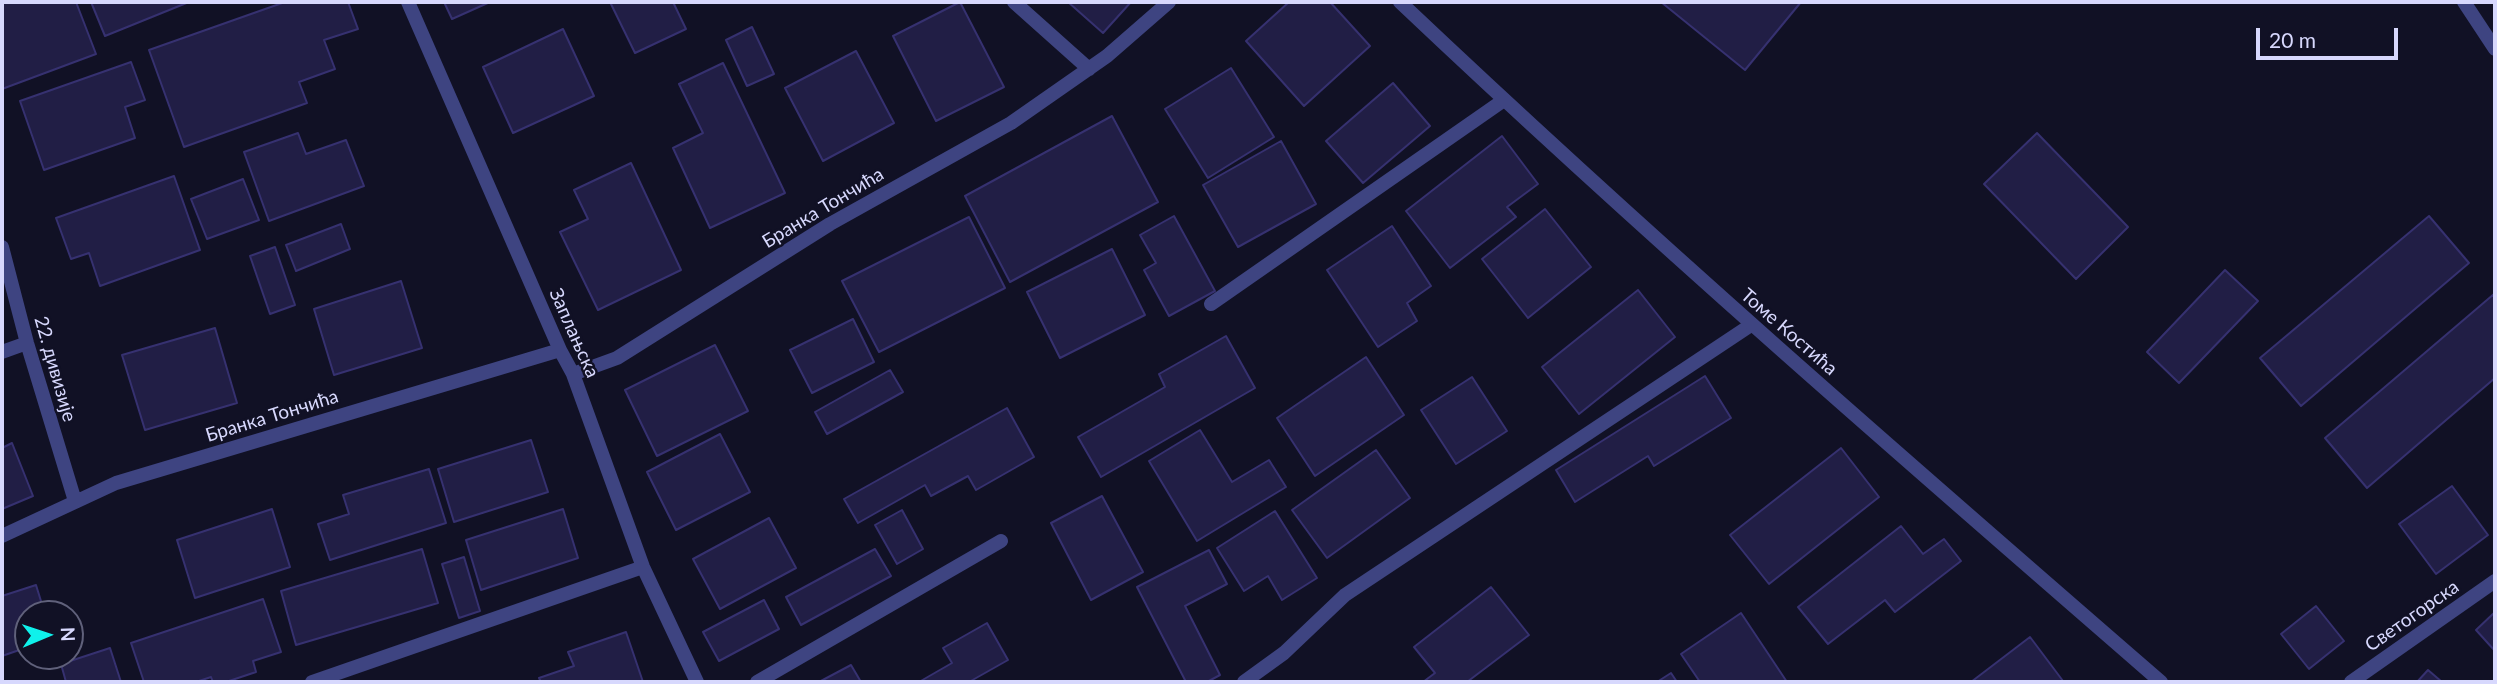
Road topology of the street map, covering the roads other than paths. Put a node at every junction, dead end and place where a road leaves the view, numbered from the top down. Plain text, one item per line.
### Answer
1 (408, 2) edge
2 (1014, 2) edge
3 (1169, 2) edge
4 (1399, 2) edge
5 (2464, 2) edge
6 (2495, 49) edge
7 (1089, 69) junction
8 (1504, 100) junction
9 (2, 247) edge
10 (1211, 304) dead end
11 (1751, 325) junction
12 (27, 343) junction
13 (560, 350) junction
14 (2, 352) edge
15 (573, 374) junction
16 (75, 501) junction
17 (2, 536) edge
18 (1001, 541) dead end
19 (643, 567) junction
20 (2495, 580) edge
21 (312, 682) edge
22 (697, 682) edge
23 (757, 682) edge
24 (1244, 682) edge
25 (2161, 682) edge
26 (2351, 682) edge

1 - 13 street, Заплањска
2 - 7 street
3 - 7 street, Бранка Тончића
4 - 8 street, Томе Костића
5 - 6 street
7 - 15 street, Бранка Тончића
8 - 10 street
8 - 11 street, Томе Костића
9 - 12 street, 22. дивизије
11 - 24 street
11 - 25 street, Томе Костића
12 - 14 street
12 - 16 street, 22. дивизије
13 - 15 street, Заплањска
13 - 16 street, Бранка Тончића
15 - 19 street, Заплањска
16 - 17 street, Бранка Тончића
18 - 23 street
19 - 21 street
19 - 22 street, Заплањска
20 - 26 street, Светогорска

